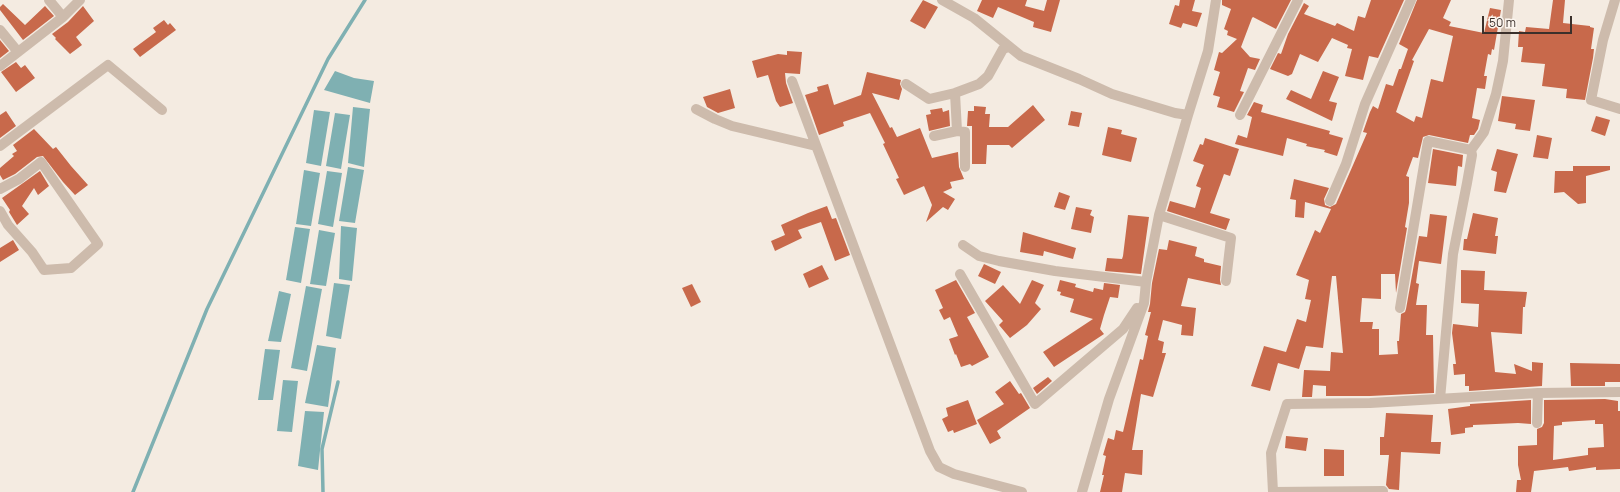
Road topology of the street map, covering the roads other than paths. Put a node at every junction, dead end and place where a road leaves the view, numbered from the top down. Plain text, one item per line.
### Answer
1 (50, 0) edge
2 (80, 0) edge
3 (942, 0) edge
4 (1216, 0) edge
5 (1298, 0) edge
6 (1411, 0) edge
7 (1509, 0) edge
8 (1615, 0) edge
9 (63, 17) junction
10 (0, 30) edge
11 (1008, 47) junction
12 (18, 52) junction
13 (0, 66) edge
14 (792, 81) dead end
15 (906, 84) dead end
16 (955, 93) junction
17 (696, 109) dead end
18 (1620, 109) edge
19 (162, 110) dead end
20 (1188, 115) junction
21 (1240, 115) dead end
22 (956, 131) junction
23 (934, 136) dead end
24 (0, 146) edge
25 (816, 146) junction
26 (1471, 150) junction
27 (965, 167) dead end
28 (0, 189) edge
29 (1330, 200) dead end
30 (0, 211) edge
31 (1159, 215) junction
32 (963, 245) dead end
33 (960, 274) dead end
34 (1226, 281) dead end
35 (1146, 282) junction
36 (1144, 303) junction
37 (1400, 308) dead end
38 (1620, 392) edge
39 (1538, 393) junction
40 (1440, 399) junction
41 (1537, 423) dead end
42 (1384, 491) dead end
43 (1022, 492) edge
44 (1082, 492) edge

1 - 9 street
2 - 9 street
3 - 11 street
4 - 20 street
5 - 21 street
6 - 29 street
7 - 26 street
8 - 18 street
9 - 12 street
10 - 12 street
11 - 16 street
11 - 20 street
12 - 13 street
14 - 25 street
15 - 16 street
16 - 22 street
17 - 25 street
19 - 24 street
20 - 31 street
22 - 23 street
22 - 27 street
25 - 43 street
26 - 37 street
26 - 40 street
28 - 30 street
31 - 34 street
31 - 35 street
32 - 35 street
33 - 36 street
35 - 36 street
36 - 44 street
38 - 39 street
39 - 40 street
39 - 41 street
40 - 42 street

